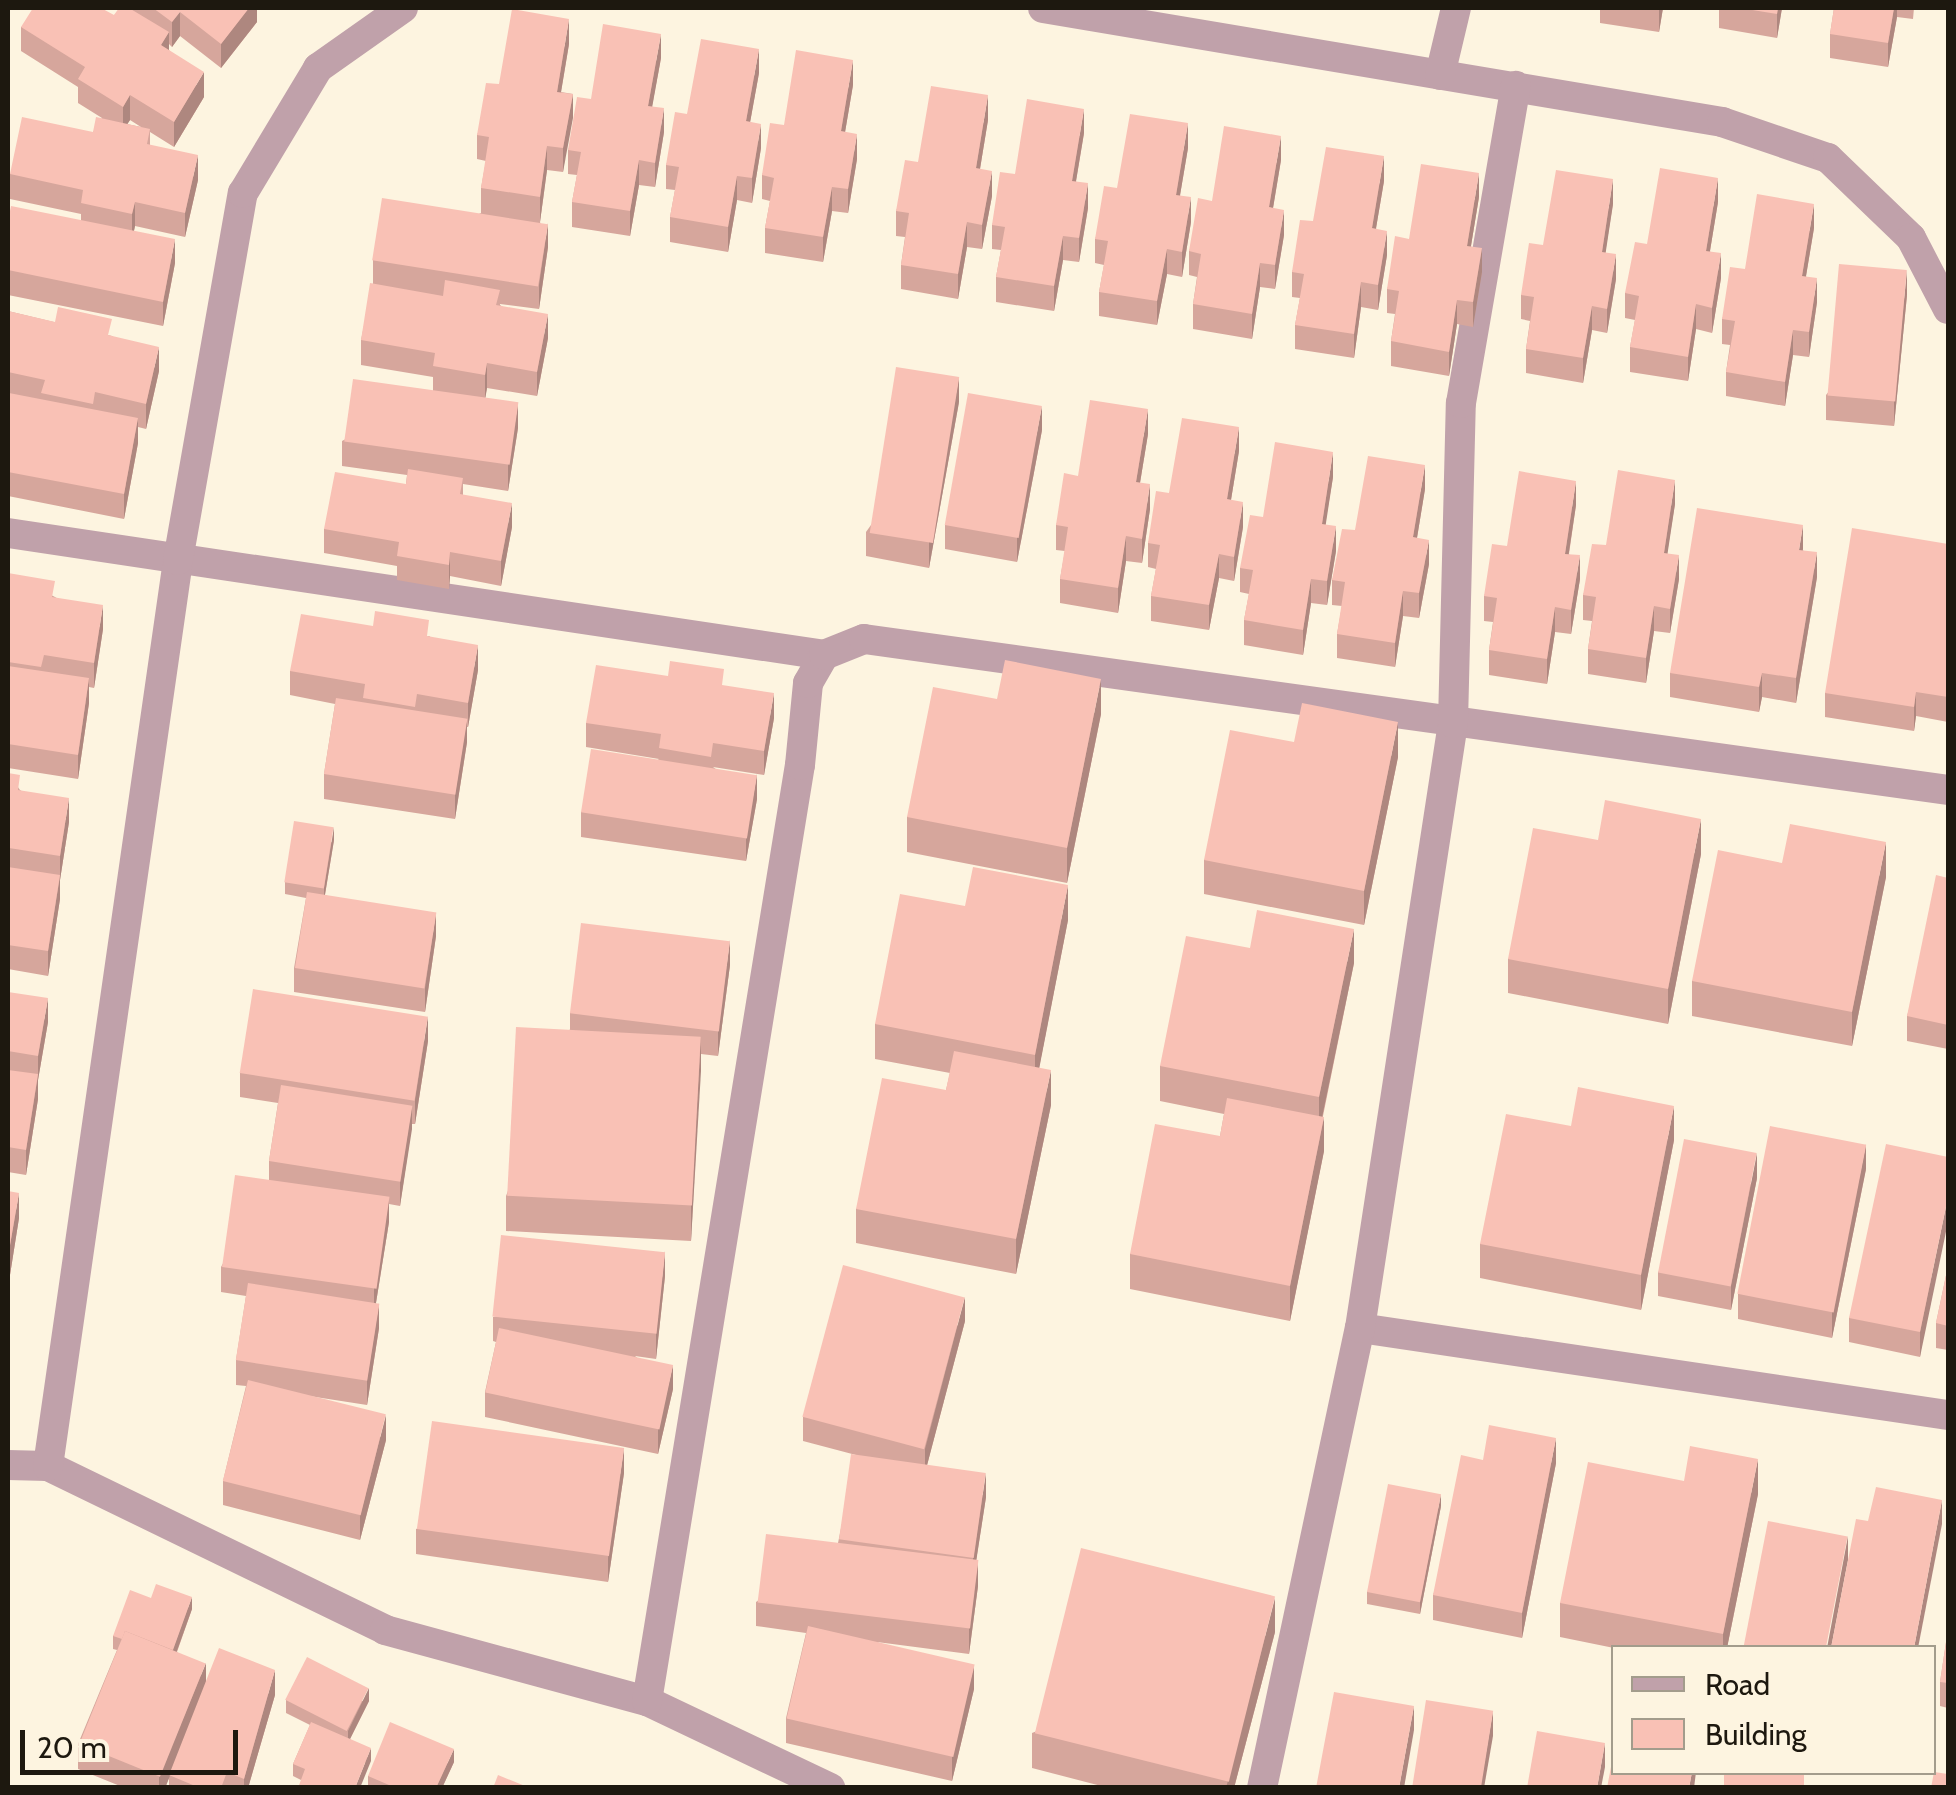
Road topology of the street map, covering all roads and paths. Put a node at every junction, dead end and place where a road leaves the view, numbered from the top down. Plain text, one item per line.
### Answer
1 (403, 8) edge
2 (1043, 8) edge
3 (1456, 8) edge
4 (1440, 76) junction
5 (1516, 86) junction
6 (1948, 309) edge
7 (8, 533) edge
8 (178, 560) junction
9 (824, 655) junction
10 (1453, 723) junction
11 (1948, 790) edge
12 (1360, 1328) junction
13 (1948, 1415) edge
14 (8, 1465) edge
15 (48, 1466) junction
16 (646, 1701) junction
17 (830, 1788) edge
18 (1262, 1788) edge

1 - 8 street
2 - 4 street
3 - 4 street
4 - 5 street
5 - 6 street
5 - 10 street
7 - 8 street
8 - 9 street
8 - 15 street
9 - 10 street
9 - 16 street
10 - 11 street
10 - 12 street
12 - 13 street
12 - 18 street
14 - 15 street
15 - 16 street
16 - 17 street

